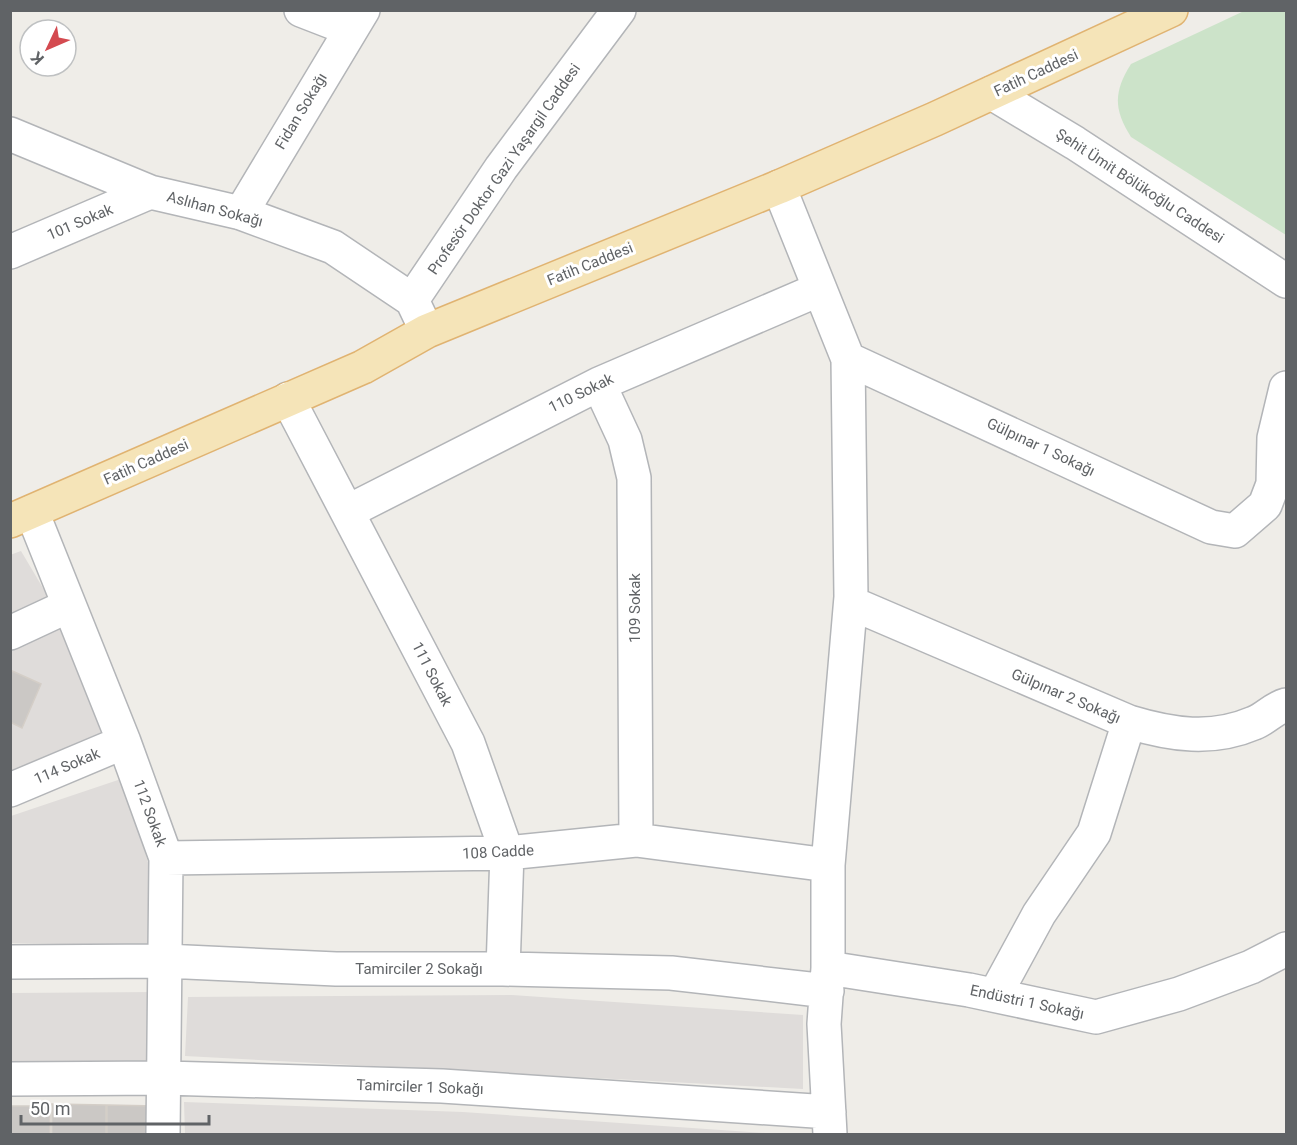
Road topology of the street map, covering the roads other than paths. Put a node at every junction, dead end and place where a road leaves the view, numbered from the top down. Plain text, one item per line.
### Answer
1 (302, 10) edge
2 (619, 10) edge
3 (1163, 12) edge
4 (357, 20) edge
5 (992, 93) junction
6 (10, 134) edge
7 (779, 187) junction
8 (150, 192) junction
9 (241, 213) junction
10 (10, 252) edge
11 (1287, 281) edge
12 (820, 289) junction
13 (412, 300) junction
14 (427, 332) junction
15 (848, 359) junction
16 (599, 384) junction
17 (1287, 388) edge
18 (288, 399) junction
19 (349, 511) junction
20 (21, 516) edge
21 (851, 603) junction
22 (68, 606) junction
23 (10, 633) edge
24 (1287, 705) edge
25 (1130, 723) junction
26 (124, 742) junction
27 (10, 790) edge
28 (636, 840) junction
29 (507, 853) junction
30 (166, 858) junction
31 (828, 865) junction
32 (1287, 949) edge
33 (10, 962) edge
34 (165, 962) junction
35 (503, 969) junction
36 (827, 980) junction
37 (995, 995) junction
38 (165, 1078) junction
39 (10, 1079) edge
40 (829, 1123) edge
41 (163, 1134) edge

1 - 4 street
2 - 13 street, Profesör Doktor Gazi Yaşargil Caddesi
3 - 5 main road, Fatih Caddesi
4 - 9 street, Fidan Sokağı
5 - 7 main road, Fatih Caddesi
5 - 11 street, Şehit Ümit Bölükoğlu Caddesi
6 - 8 street, Aslıhan Sokağı
7 - 12 street
7 - 14 main road, Fatih Caddesi
8 - 9 street, Aslıhan Sokağı
8 - 10 street, 101 Sokak
9 - 13 street, Aslıhan Sokağı
12 - 15 street
12 - 16 street, 110 Sokak
13 - 14 street
14 - 18 main road, Fatih Caddesi
15 - 17 street, Gülpınar 1 Sokağı
15 - 21 street
16 - 19 street, 110 Sokak
16 - 28 street, 109 Sokak
18 - 19 street, 111 Sokak
18 - 20 main road, Fatih Caddesi
19 - 29 street, 111 Sokak
20 - 22 street, 112 Sokak
21 - 25 street, Gülpınar 2 Sokağı
21 - 31 street
22 - 23 street
22 - 26 street, 112 Sokak
24 - 25 street, Gülpınar 2 Sokağı
25 - 37 street
26 - 27 street, 114 Sokak
26 - 30 street, 112 Sokak
28 - 29 street, 108 Cadde
28 - 31 street, 108 Cadde
29 - 30 street, 108 Cadde
29 - 35 street, 111 Sokak
30 - 34 street, 112 Sokak
31 - 36 street
32 - 37 street, Endüstri 1 Sokağı
33 - 34 street, Tamirciler 2 Sokağı
34 - 35 street, Tamirciler 2 Sokağı
34 - 38 street, 112 Sokak
35 - 36 street, Tamirciler 2 Sokağı
36 - 37 street, Endüstri 1 Sokağı
36 - 40 street
38 - 39 street, Tamirciler 1 Sokağı
38 - 40 street, Tamirciler 1 Sokağı
38 - 41 street, 112 Sokak

